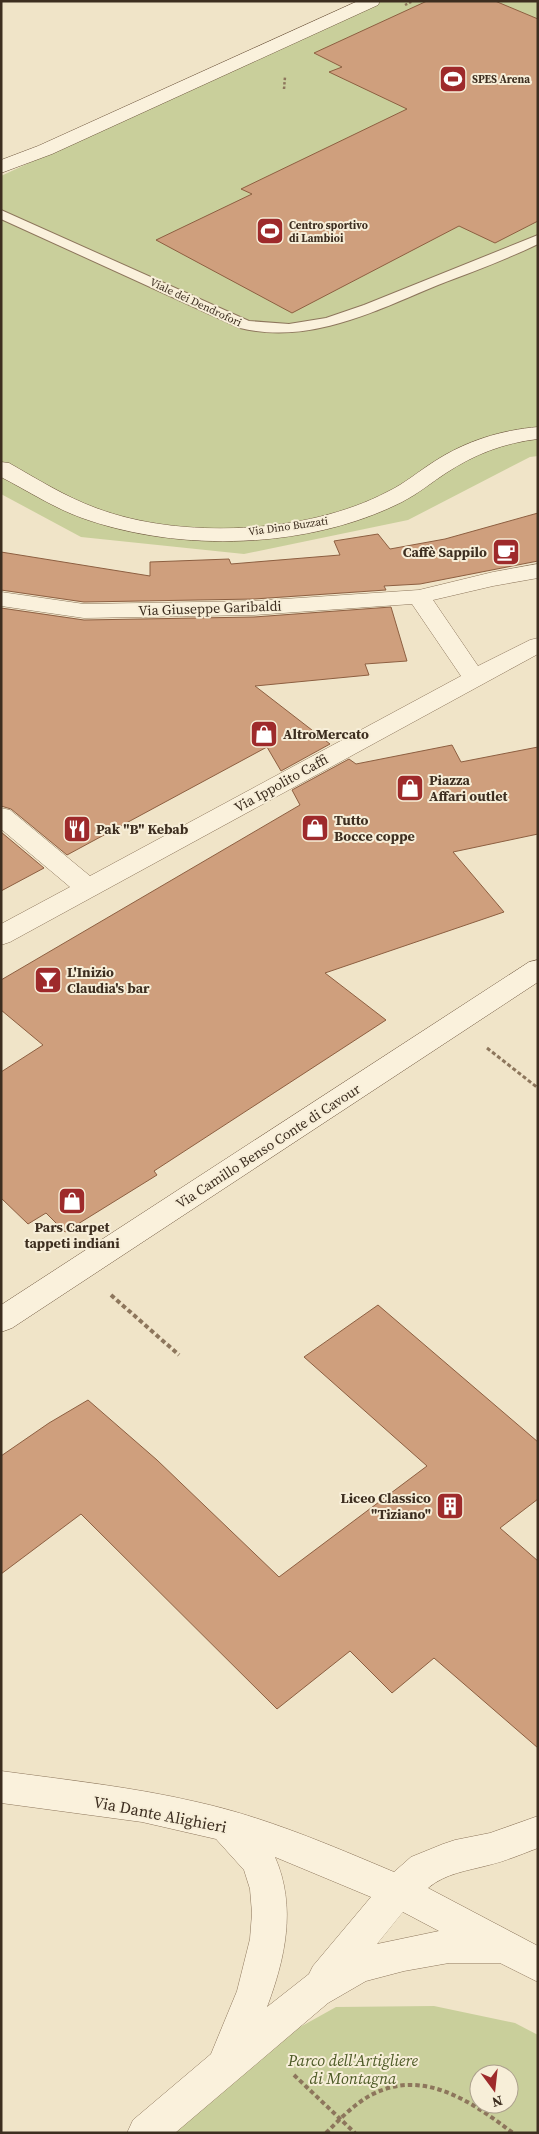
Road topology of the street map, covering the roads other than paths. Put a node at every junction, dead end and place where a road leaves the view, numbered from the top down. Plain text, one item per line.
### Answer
1 (372, 1) edge
2 (1, 166) edge
3 (1, 214) edge
4 (538, 239) edge
5 (538, 433) edge
6 (1, 468) edge
7 (538, 571) edge
8 (419, 597) junction
9 (1, 599) edge
10 (538, 645) edge
11 (474, 678) junction
12 (1, 816) edge
13 (88, 888) junction
14 (1, 936) edge
15 (538, 969) edge
16 (1, 1320) edge
17 (1, 1787) edge
18 (224, 1825) junction
19 (538, 1832) edge
20 (397, 1892) junction
21 (503, 1946) junction
22 (538, 1965) edge
23 (315, 1991) junction
24 (223, 2068) junction
25 (146, 2133) edge

1 - 2 street
3 - 4 lane, Viale dei Dendrofori
5 - 6 street, Via Dino Buzzati
7 - 8 street, Via Giuseppe Garibaldi
8 - 9 street, Via Giuseppe Garibaldi
8 - 11 street
10 - 11 street, Via Ippolito Caffi
11 - 13 street, Via Ippolito Caffi
12 - 13 street
13 - 14 street, Via Ippolito Caffi
15 - 16 street, Via Camillo Benso Conte di Cavour
17 - 18 street, Via Dante Alighieri
18 - 20 street, Via Dante Alighieri
18 - 24 street
19 - 20 street
20 - 21 street, Via Dante Alighieri
20 - 23 street
21 - 22 street, Via Dante Alighieri
21 - 23 street
23 - 24 street
24 - 25 street

